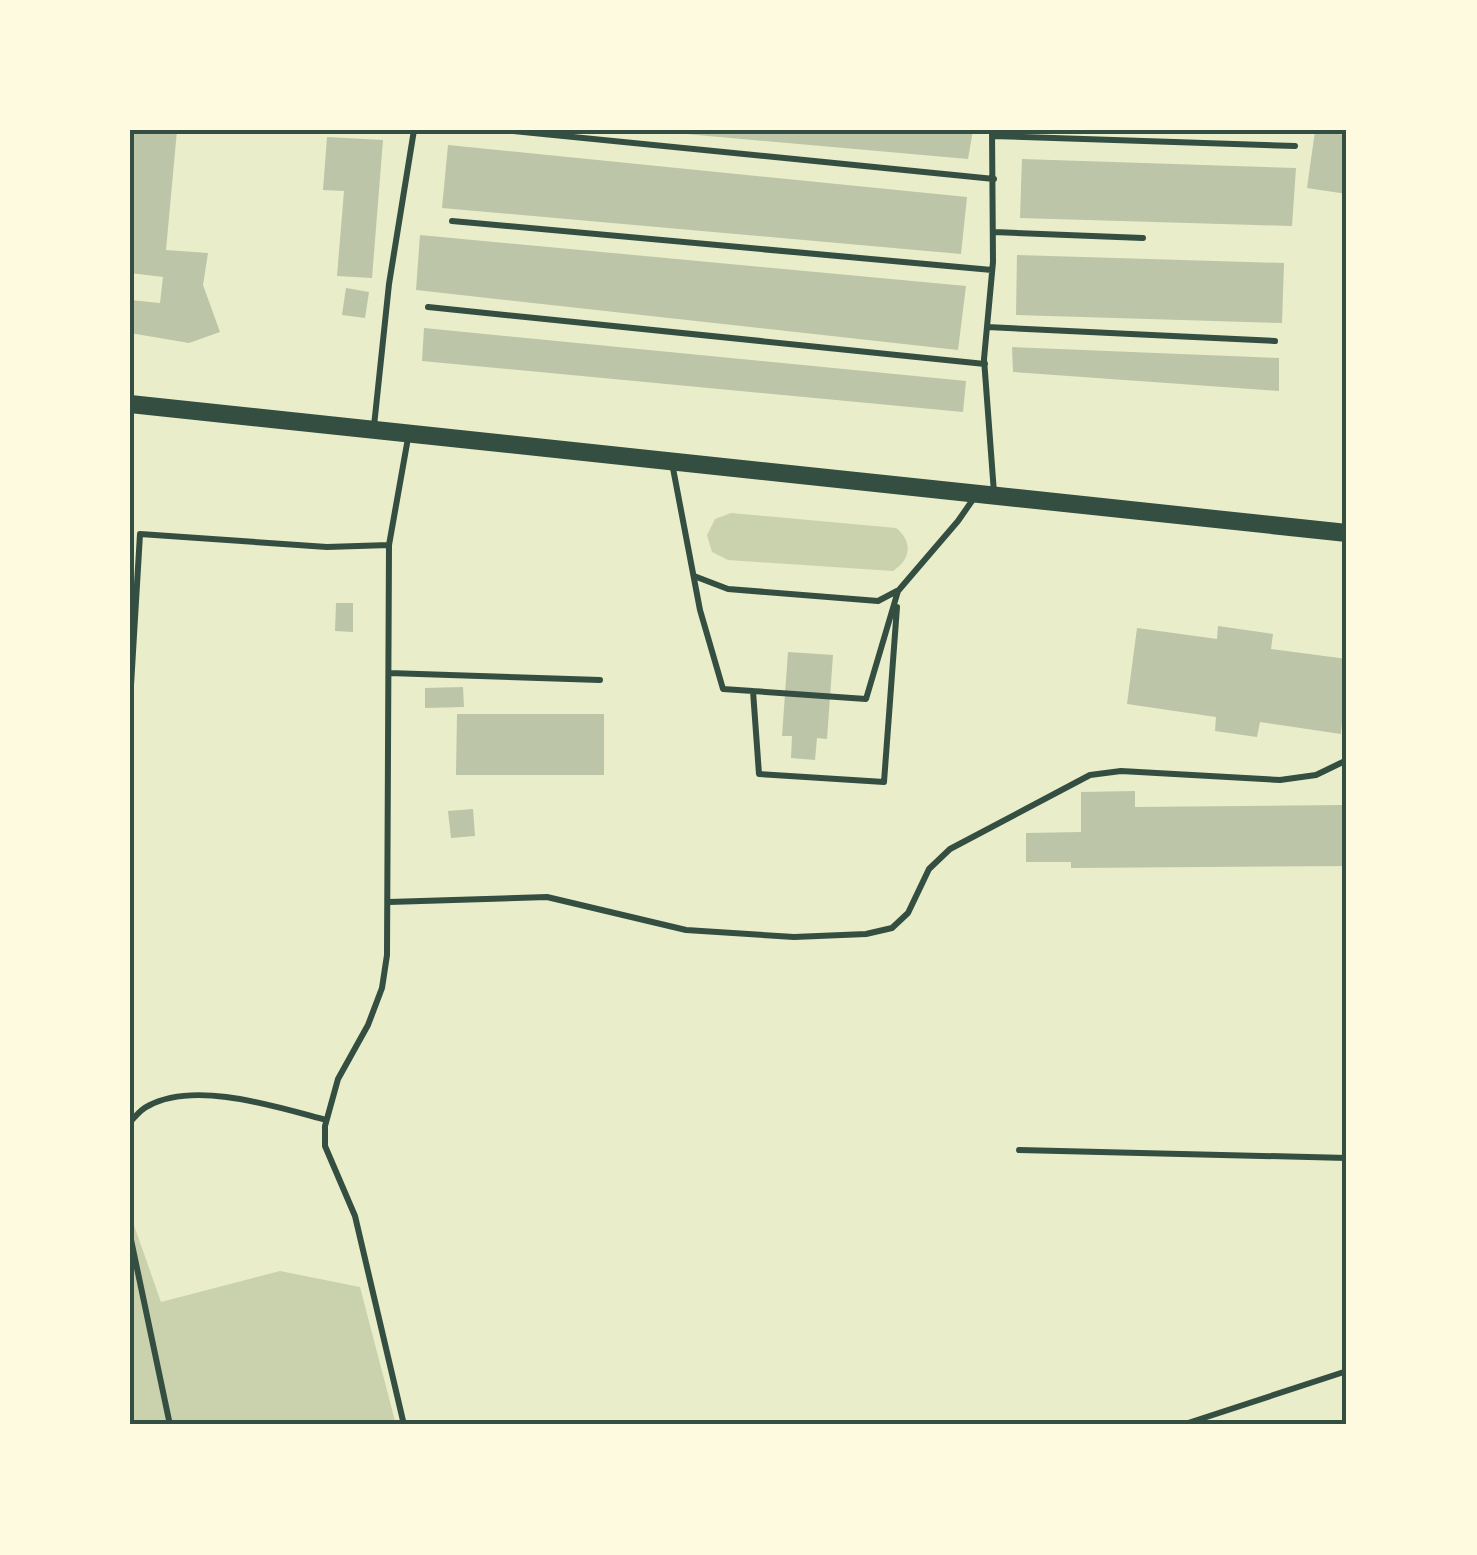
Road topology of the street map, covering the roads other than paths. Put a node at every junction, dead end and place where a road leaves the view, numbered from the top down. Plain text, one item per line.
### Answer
1 (414, 130) edge
2 (504, 130) edge
3 (547, 132) edge
4 (992, 133) edge
5 (1294, 146) dead end
6 (994, 179) junction
7 (452, 221) dead end
8 (994, 232) junction
9 (1143, 238) dead end
10 (992, 270) junction
11 (428, 308) dead end
12 (987, 327) junction
13 (1275, 341) dead end
14 (985, 364) junction
15 (130, 404) edge
16 (374, 430) junction
17 (409, 434) junction
18 (672, 462) junction
19 (985, 496) junction
20 (1347, 533) edge
21 (389, 545) junction
22 (693, 576) junction
23 (898, 590) junction
24 (390, 674) junction
25 (600, 680) dead end
26 (753, 691) junction
27 (130, 702) edge
28 (1347, 760) edge
29 (389, 902) junction
30 (326, 1120) junction
31 (130, 1122) edge
32 (1019, 1150) dead end
33 (1347, 1158) edge
34 (130, 1235) edge
35 (1347, 1372) edge
36 (170, 1425) edge
37 (404, 1425) edge
38 (1182, 1425) edge

1 - 16 lane
2 - 3 lane
3 - 6 lane
4 - 5 lane
4 - 6 lane
6 - 8 lane
7 - 10 lane
8 - 9 lane
8 - 10 lane
10 - 12 lane
11 - 14 lane
12 - 13 lane
12 - 14 lane
14 - 19 lane
15 - 16 main road
16 - 17 main road
17 - 18 main road
17 - 21 lane
18 - 19 main road
18 - 22 lane
19 - 20 main road
19 - 23 lane
21 - 24 lane
21 - 27 lane
22 - 23 lane
22 - 26 lane
23 - 26 lane
23 - 26 lane
24 - 25 lane
24 - 29 lane
28 - 29 lane
29 - 30 lane
30 - 31 lane
30 - 37 lane
32 - 33 lane
34 - 36 lane
35 - 38 lane

